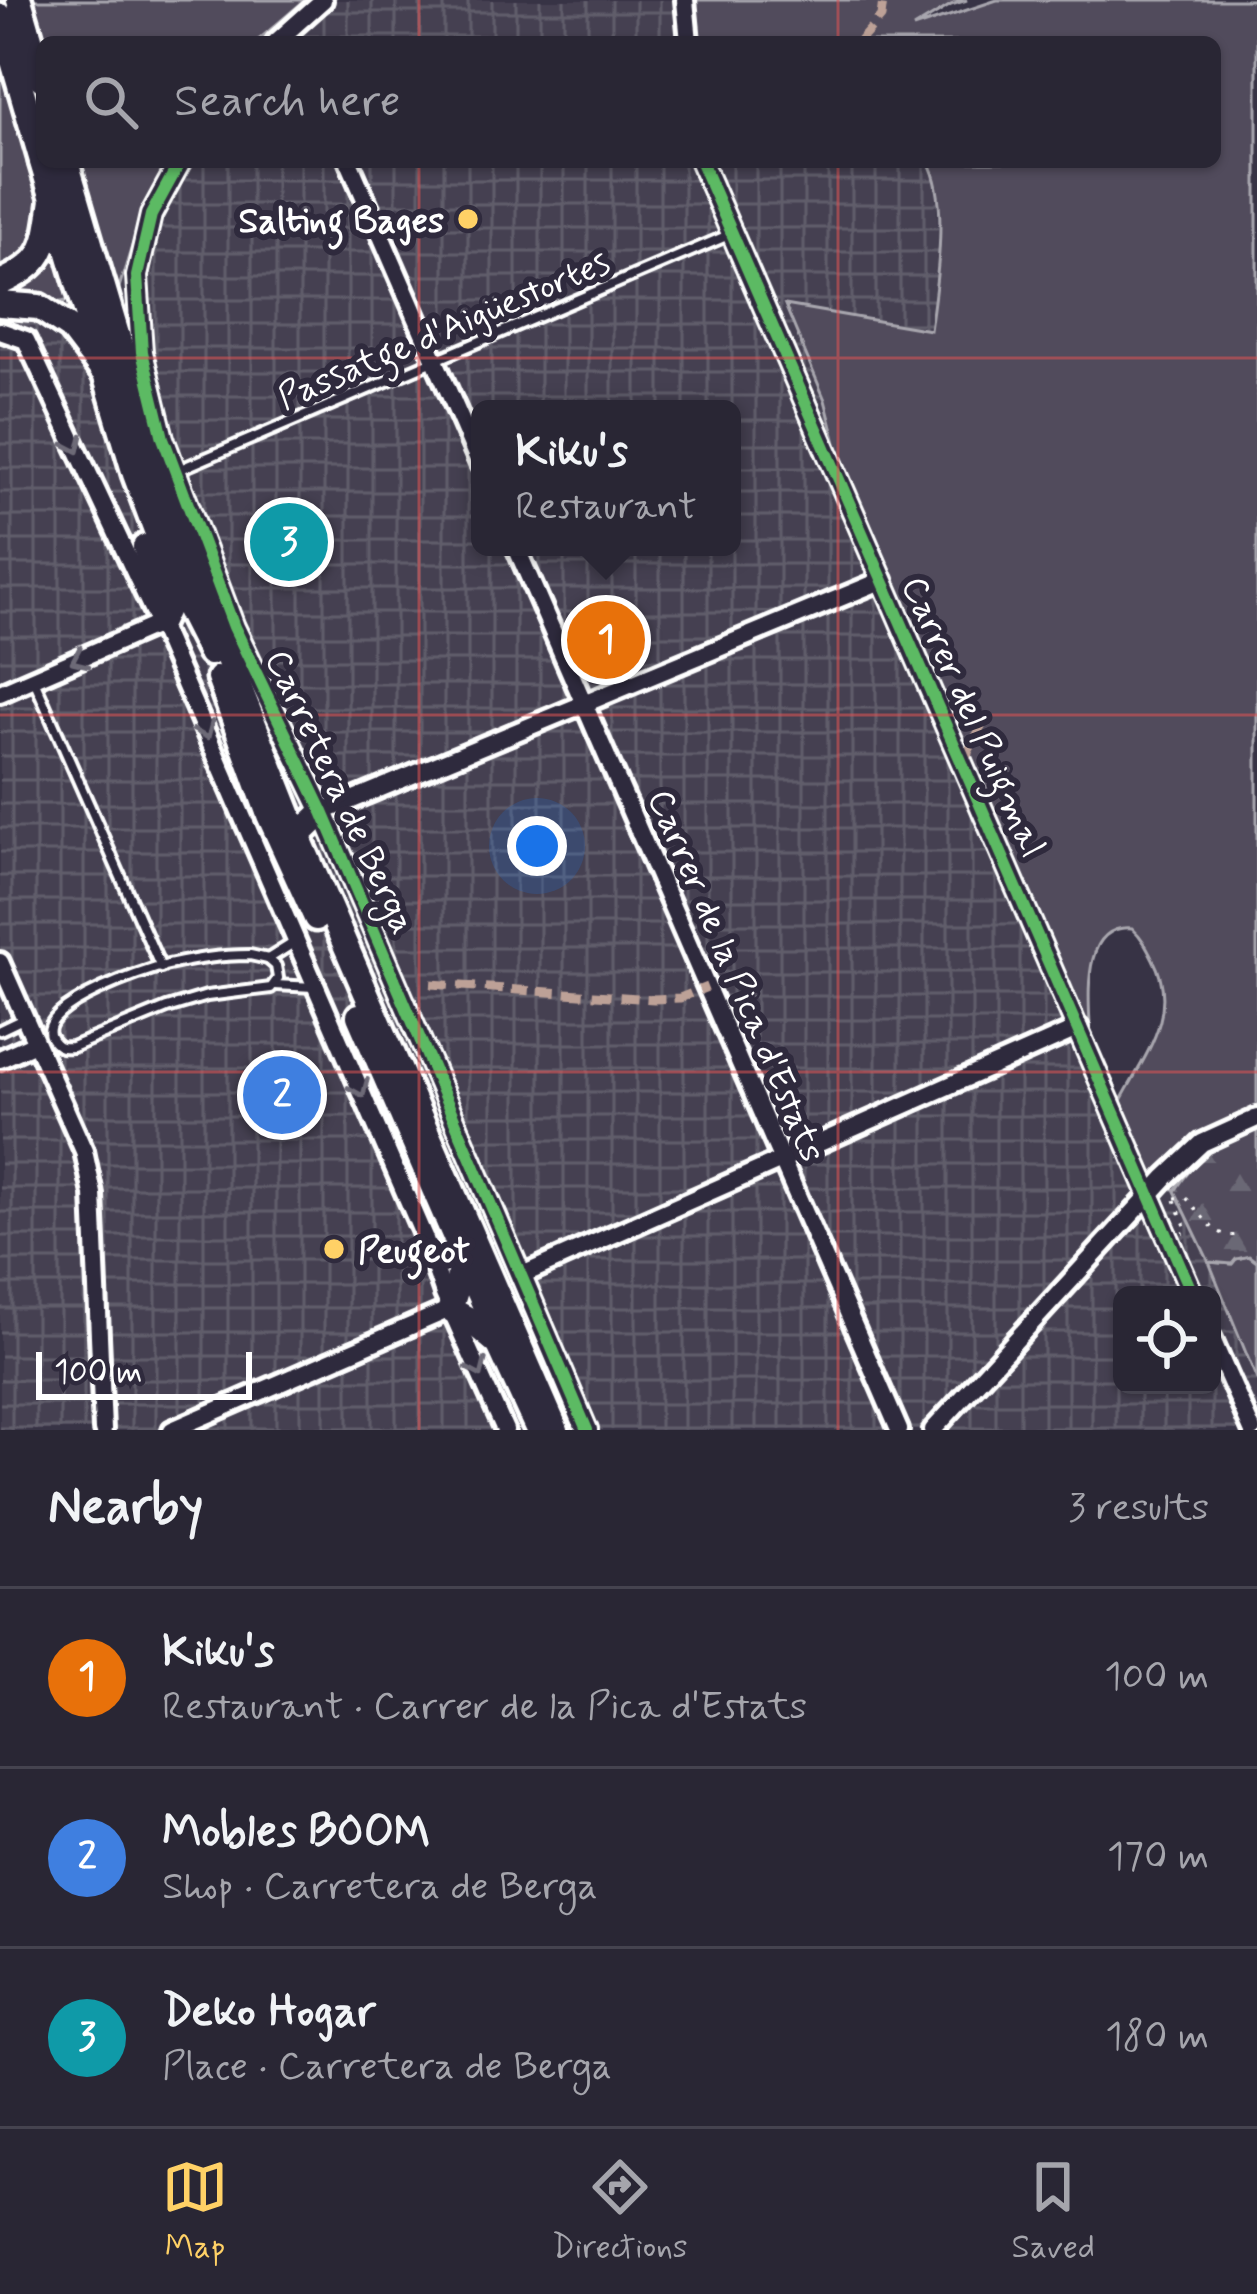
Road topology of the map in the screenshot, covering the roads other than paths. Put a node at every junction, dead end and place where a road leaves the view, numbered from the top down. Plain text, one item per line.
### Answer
1 (323, 0) edge
2 (685, 0) edge
3 (9, 11) edge
4 (294, 35) edge
5 (688, 36) edge
6 (36, 67) edge
7 (36, 103) edge
8 (36, 135) edge
9 (44, 168) edge
10 (55, 168) edge
11 (68, 168) edge
12 (177, 168) edge
13 (352, 168) edge
14 (704, 168) edge
15 (53, 200) junction
16 (733, 234) junction
17 (0, 284) edge
18 (0, 304) edge
19 (0, 331) edge
20 (435, 360) junction
21 (106, 377) junction
22 (471, 443) edge
23 (175, 471) junction
24 (135, 474) junction
25 (520, 556) edge
26 (883, 580) junction
27 (159, 624) junction
28 (210, 652) junction
29 (33, 679) junction
30 (0, 693) edge
31 (584, 703) junction
32 (267, 754) junction
33 (323, 812) junction
34 (298, 836) junction
35 (296, 941) junction
36 (268, 958) junction
37 (334, 958) junction
38 (0, 962) edge
39 (161, 968) junction
40 (273, 985) junction
41 (317, 987) junction
42 (50, 1024) junction
43 (1079, 1028) junction
44 (29, 1029) junction
45 (0, 1030) edge
46 (61, 1046) junction
47 (0, 1058) edge
48 (44, 1063) junction
49 (1257, 1118) edge
50 (782, 1159) junction
51 (452, 1191) junction
52 (1150, 1198) junction
53 (522, 1275) junction
54 (1189, 1286) edge
55 (464, 1306) junction
56 (1221, 1359) edge
57 (103, 1430) edge
58 (172, 1430) edge
59 (505, 1430) edge
60 (542, 1430) edge
61 (556, 1430) edge
62 (587, 1430) edge
63 (899, 1430) edge
64 (933, 1430) edge
65 (1252, 1430) edge

1 - 4 street
2 - 5 street
3 - 6 main road
3 - 7 main road
3 - 8 main road
9 - 15 main road
10 - 28 main road
11 - 32 main road
12 - 23 street, Carretera de Berga
13 - 20 street
14 - 16 street, Carrer del Puigmal
15 - 17 main road
15 - 21 main road
16 - 20 lane, Passatge d'Aigüestortes
16 - 26 street, Carrer del Puigmal
18 - 21 main road
19 -> 27 street
20 - 22 street
20 - 23 lane, Passatge d'Aigüestortes
21 - 24 main road
23 - 33 street, Carretera de Berga
24 - 27 main road
24 - 28 main road
25 - 31 street, Carrer de la Pica d'Estats
26 - 31 street
26 - 43 street, Carrer del Puigmal
27 -> 29 street
27 -> 35 street
28 - 37 main road
29 - 30 street
29 - 39 lane
31 - 33 street
31 - 50 street, Carrer de la Pica d'Estats
32 - 33 main road
32 - 34 main road
33 - 34 main road
33 - 53 street, Carretera de Berga
34 - 37 main road
34 - 51 main road
35 - 36 lane
35 - 41 street
36 - 39 lane
36 - 40 lane
37 - 55 main road
38 - 44 street
39 - 42 lane
40 - 41 lane
40 - 46 lane
41 -> 55 street
42 - 44 lane
42 - 46 lane
43 - 50 street
43 - 52 street, Carrer del Puigmal
44 - 45 lane
44 - 47 street
44 - 48 street
46 - 48 lane
48 - 57 street
49 - 52 street
50 - 53 street
50 - 63 street, Carrer de la Pica d'Estats
51 - 55 main road
51 - 61 main road
52 - 54 street, Carrer del Puigmal
52 - 64 street
53 - 62 street, Carretera de Berga
55 - 58 street
55 -> 59 street
55 - 60 main road
55 - 60 main road
56 - 65 street

